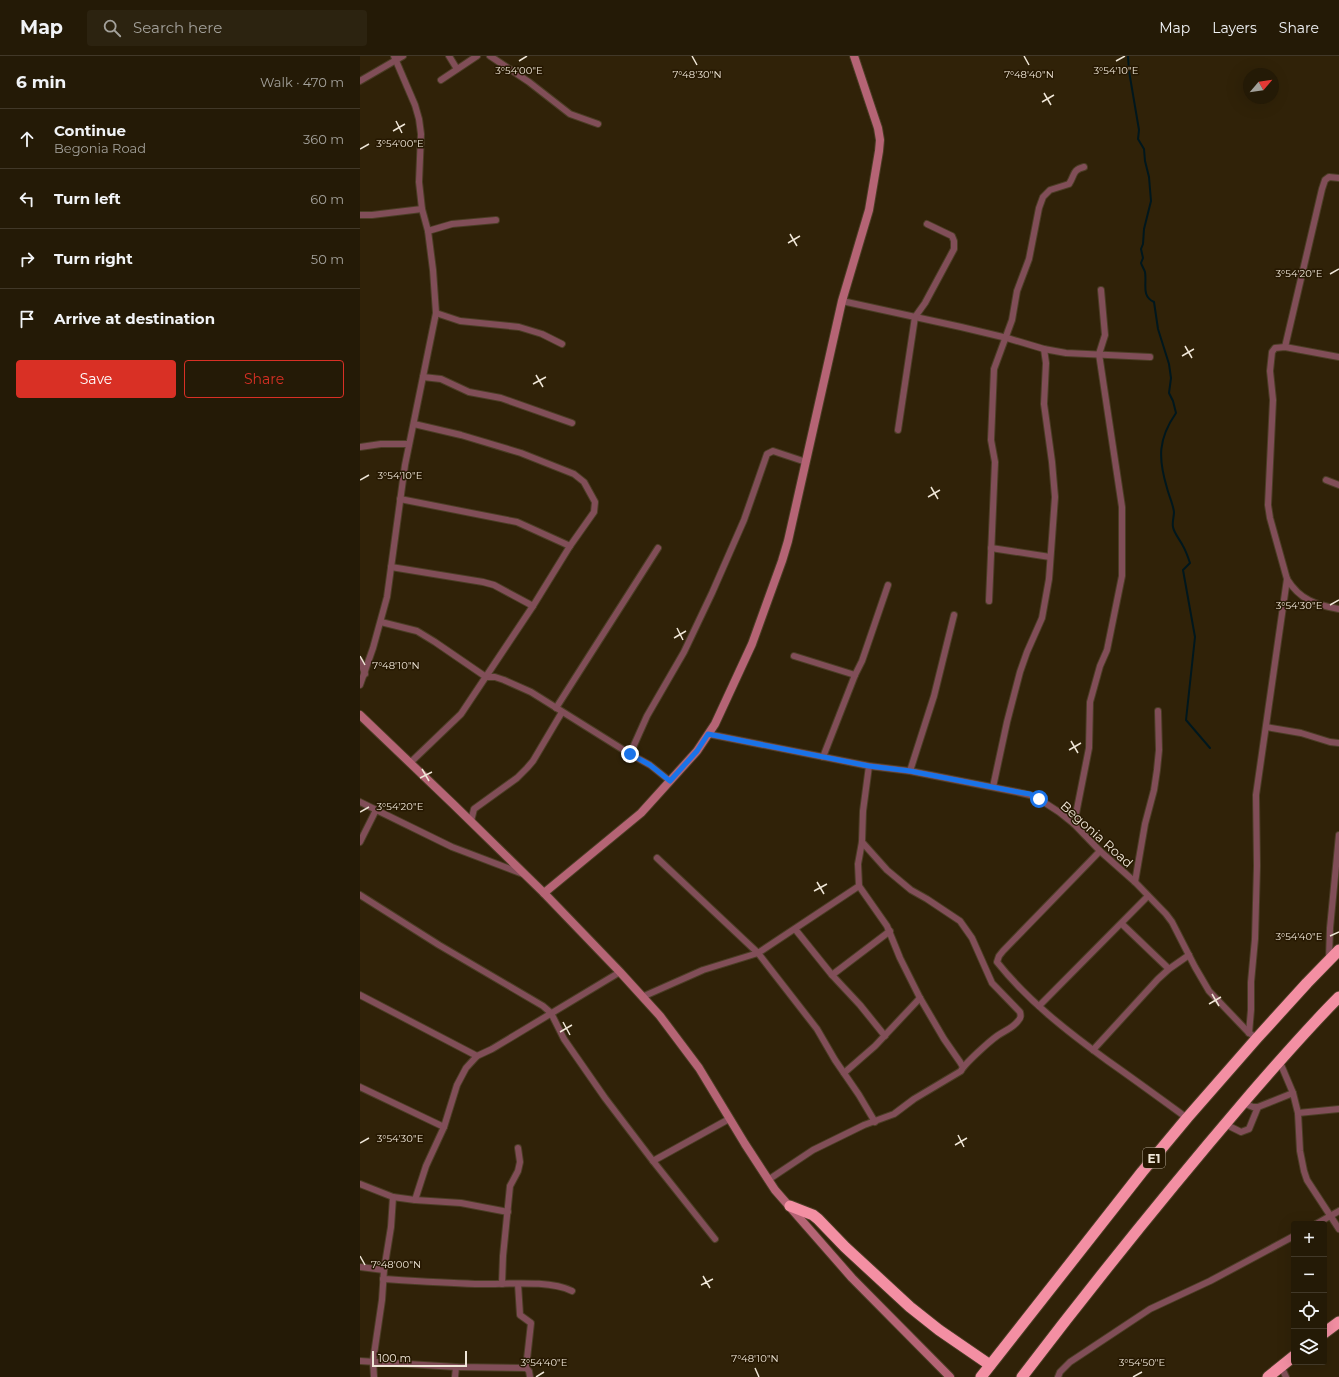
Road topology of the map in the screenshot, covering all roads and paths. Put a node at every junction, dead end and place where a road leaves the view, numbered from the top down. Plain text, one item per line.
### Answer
1 (404, 56) edge
2 (449, 56) edge
3 (477, 56) edge
4 (490, 56) edge
5 (854, 56) edge
6 (395, 59) edge
7 (457, 69) junction
8 (441, 80) dead end
9 (360, 82) edge
10 (598, 124) dead end
11 (1084, 167) dead end
12 (1339, 178) edge
13 (422, 209) junction
14 (360, 215) edge
15 (496, 220) dead end
16 (927, 224) dead end
17 (428, 231) junction
18 (1101, 290) dead end
19 (842, 301) junction
20 (436, 313) junction
21 (915, 317) junction
22 (1006, 338) junction
23 (562, 344) dead end
24 (1285, 347) junction
25 (1044, 349) junction
26 (1099, 354) junction
27 (1150, 357) dead end
28 (1339, 358) edge
29 (423, 377) junction
30 (572, 423) dead end
31 (414, 424) junction
32 (898, 430) dead end
33 (409, 444) junction
34 (360, 447) edge
35 (806, 462) junction
36 (1326, 480) dead end
37 (1339, 485) edge
38 (400, 500) junction
39 (570, 546) junction
40 (658, 548) dead end
41 (992, 548) junction
42 (1050, 557) junction
43 (391, 567) junction
44 (1287, 579) junction
45 (888, 585) dead end
46 (989, 602) dead end
47 (533, 606) junction
48 (1339, 609) edge
49 (954, 615) dead end
50 (381, 622) junction
51 (794, 656) dead end
52 (360, 661) edge
53 (365, 674) junction
54 (855, 675) junction
55 (486, 677) junction
56 (360, 685) edge
57 (556, 708) junction
58 (1158, 711) dead end
59 (562, 712) junction
60 (360, 715) edge
61 (1266, 727) junction
62 (708, 734) junction
63 (1339, 742) edge
64 (630, 754) junction
65 (824, 757) junction
66 (410, 763) junction
67 (869, 766) junction
68 (910, 771) junction
69 (670, 781) junction
70 (993, 787) junction
71 (360, 802) edge
72 (376, 810) junction
73 (471, 821) junction
74 (1074, 824) junction
75 (1339, 835) edge
76 (360, 842) edge
77 (862, 842) junction
78 (1100, 851) junction
79 (657, 858) dead end
80 (525, 874) junction
81 (1135, 882) junction
82 (860, 886) junction
83 (544, 893) junction
84 (360, 895) edge
85 (1148, 896) junction
86 (1122, 924) junction
87 (795, 929) junction
88 (890, 931) junction
89 (1339, 950) edge
90 (758, 953) junction
91 (1189, 955) junction
92 (1329, 960) junction
93 (1169, 969) junction
94 (620, 972) junction
95 (832, 975) junction
96 (360, 995) edge
97 (642, 997) junction
98 (1339, 997) edge
99 (920, 998) junction
100 (1039, 1006) junction
101 (551, 1013) junction
102 (1253, 1035) junction
103 (885, 1036) junction
104 (1093, 1050) junction
105 (477, 1056) junction
106 (1279, 1060) junction
107 (963, 1067) junction
108 (844, 1073) junction
109 (360, 1087) edge
110 (1293, 1093) junction
111 (1243, 1103) junction
112 (1258, 1107) junction
113 (1339, 1108) edge
114 (1298, 1113) junction
115 (1187, 1118) junction
116 (729, 1119) junction
117 (875, 1122) junction
118 (1224, 1124) junction
119 (444, 1127) junction
120 (518, 1148) dead end
121 (653, 1161) junction
122 (768, 1180) junction
123 (360, 1184) edge
124 (393, 1197) junction
125 (415, 1200) junction
126 (790, 1206) junction
127 (1339, 1211) edge
128 (508, 1212) junction
129 (1330, 1216) junction
130 (1321, 1221) edge
131 (1339, 1229) edge
132 (1291, 1238) edge
133 (715, 1239) dead end
134 (360, 1267) edge
135 (384, 1270) junction
136 (383, 1279) junction
137 (502, 1284) junction
138 (518, 1284) junction
139 (572, 1291) dead end
140 (1339, 1322) edge
141 (1327, 1331) edge
142 (1291, 1358) edge
143 (360, 1361) edge
144 (374, 1361) junction
145 (990, 1365) junction
146 (1281, 1366) junction
147 (456, 1367) junction
148 (526, 1368) junction
149 (374, 1377) edge
150 (455, 1377) edge
151 (530, 1377) edge
152 (950, 1377) edge
153 (981, 1377) edge
154 (1022, 1377) edge
155 (1058, 1377) edge
156 (1268, 1377) edge
157 (1286, 1377) edge

1 - 6 street
2 - 7 street
3 - 7 street
4 - 10 street
5 - 19 street
6 - 9 street
6 - 13 street
7 - 8 street
11 - 22 street
12 - 24 street
13 - 14 street
13 - 17 street
15 - 17 street
16 - 21 street
17 - 20 street
18 - 26 street
19 - 21 street
19 - 35 street
20 - 23 street
20 - 29 street
21 - 22 street
21 - 32 street
22 - 25 street
22 - 41 street
24 - 28 street
24 - 44 street
25 - 26 street
25 - 42 street
26 - 27 street
26 - 74 street
29 - 30 street
29 - 31 street
31 - 33 street
31 - 39 street
33 - 34 street
33 - 38 street
35 - 62 street
35 - 64 street
36 - 37 street
38 - 39 street
38 - 43 street
39 - 47 street
40 - 57 street
41 - 42 street
41 - 46 street
42 - 70 street
43 - 47 street
43 - 50 street
44 - 48 street
44 - 61 street
45 - 54 street
47 - 55 street
49 - 68 street
50 - 53 street
50 - 55 street
51 - 54 street
52 - 53 street
53 - 56 street
54 - 65 street
55 - 57 street
55 - 66 street
57 - 59 street
58 - 81 street
59 - 64 street
59 - 73 street
60 - 66 street
61 - 63 street
61 - 102 street
62 - 65 street, Begonia Road
62 - 69 street
64 - 69 street
65 - 67 street, Begonia Road
66 - 73 street
67 - 68 street, Begonia Road
67 - 77 street
68 - 70 street, Begonia Road
69 - 83 street
70 - 74 street, Begonia Road
71 - 72 street
72 - 76 street
72 - 80 street
73 - 80 street
74 - 78 street, Begonia Road
75 - 92 street
77 - 82 street
77 - 107 street
78 - 81 street, Begonia Road
78 - 100 street
79 - 90 street
80 - 83 street
81 - 85 street, Begonia Road
82 - 87 street
82 - 88 street
83 - 94 street
84 - 101 street
85 - 86 street
85 - 91 street, Begonia Road
86 - 93 street
86 - 100 street
87 - 90 street
87 - 95 street
88 - 95 street
88 - 99 street
89 - 92 highway, E1
90 - 97 street
90 - 108 street
91 - 93 street
91 - 102 street, Begonia Road
92 - 102 highway, E1
93 - 104 street
94 - 97 street
94 - 101 street
95 - 103 street
96 - 105 street
97 - 116 street
98 - 106 highway, E1
99 - 103 street
99 - 107 street
100 - 104 street
101 - 105 street
101 - 121 street
102 - 115 highway, E1
103 - 108 street
104 - 115 street
105 - 119 street
106 - 110 street
106 - 111 highway, E1
107 - 117 street
108 - 117 street
109 - 119 street
110 - 112 street
110 - 114 street
111 - 112 street
111 - 118 highway, E1
112 - 118 street
113 - 114 street
114 - 129 street
115 - 145 highway, E1
116 - 121 street
116 - 122 street
117 - 122 street
118 - 154 highway, E1
119 - 125 street
120 - 128 street
121 - 133 street
122 - 126 street
123 - 124 street
124 - 125 street
124 - 135 street
125 - 128 street
126 - 145 highway
126 - 152 street
127 - 129 street
128 - 137 street
129 - 130 street
129 - 131 street
132 - 155 street
134 - 135 street
135 - 136 street
136 - 137 street
136 - 144 street
137 - 138 street
138 - 139 street
138 - 148 street
140 - 141 highway
142 - 146 highway
143 - 144 street
144 - 147 street
144 - 149 street
145 - 153 highway, E1
146 - 156 highway
146 - 157 street
147 - 148 street
147 - 150 street
148 - 151 street

